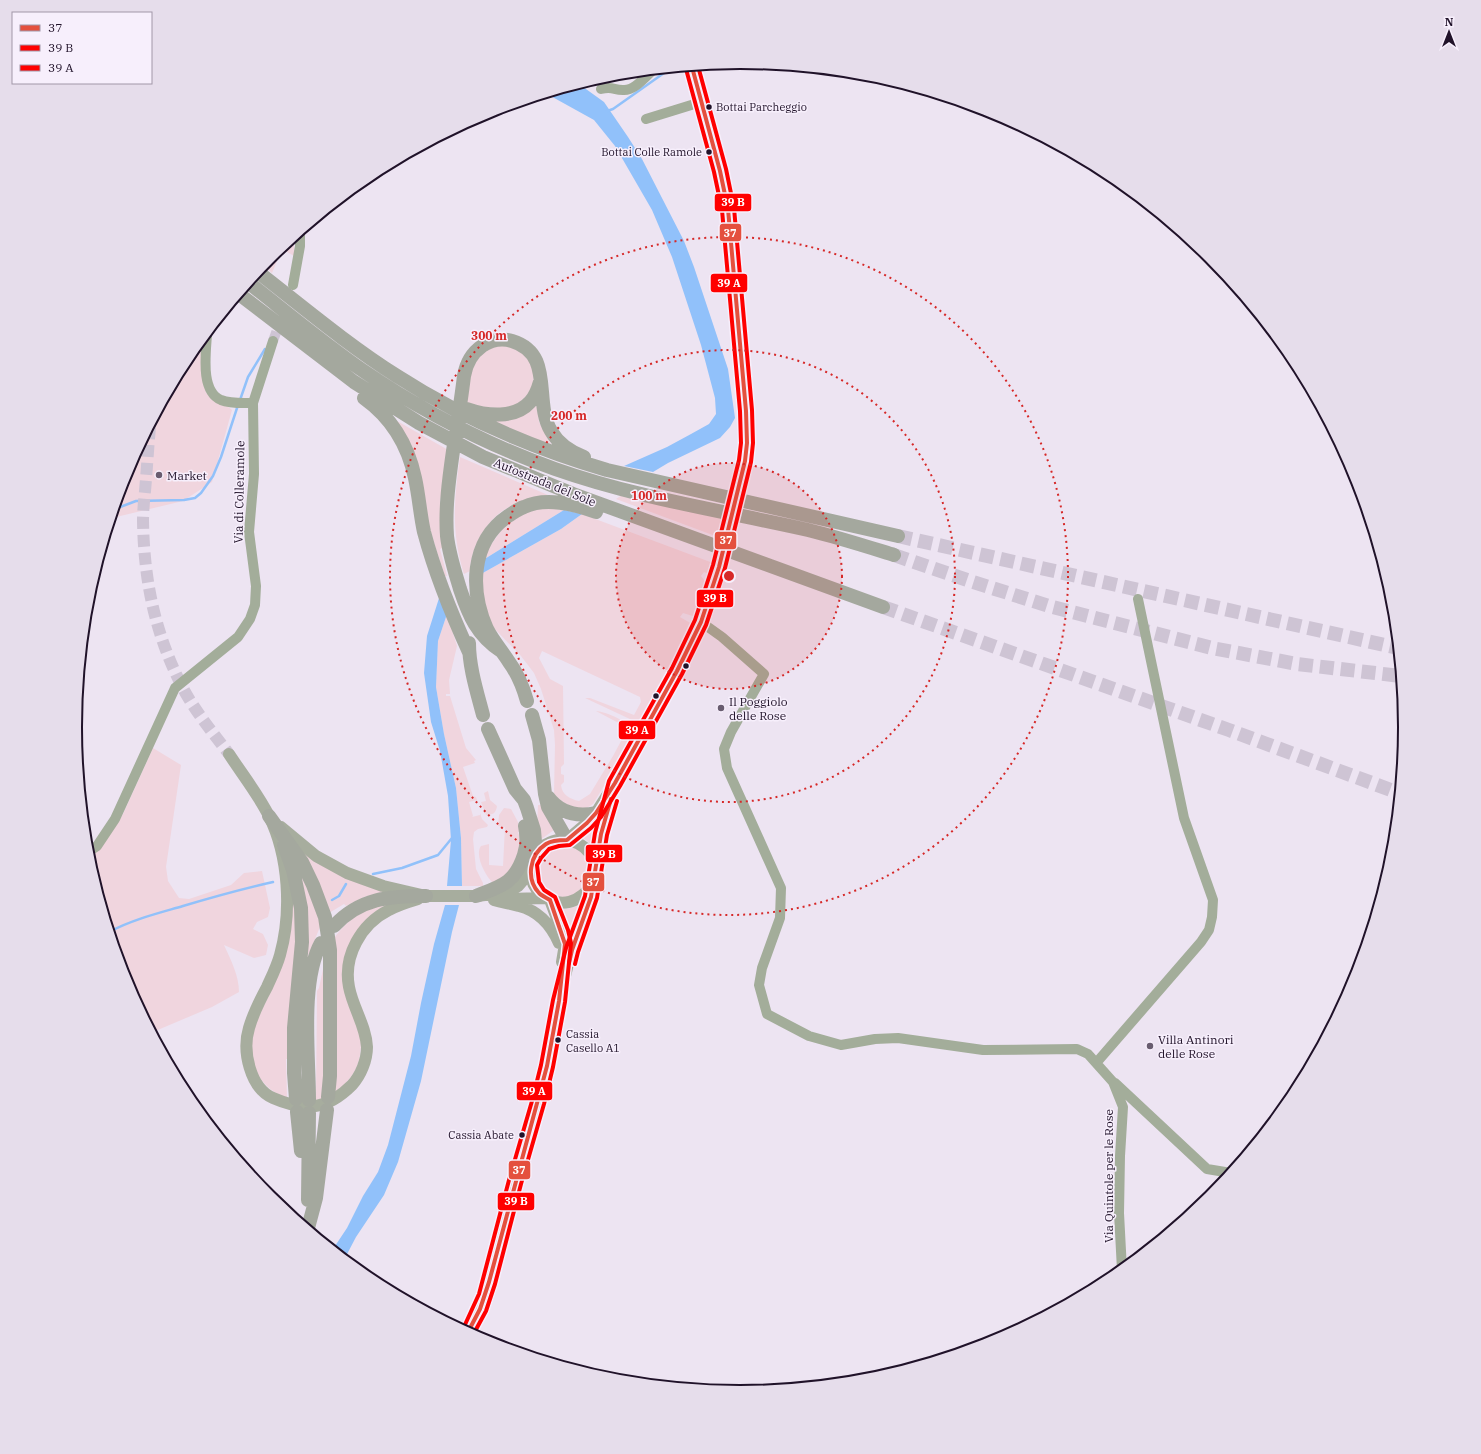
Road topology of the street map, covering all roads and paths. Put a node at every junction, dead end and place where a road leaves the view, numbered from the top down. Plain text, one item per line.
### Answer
1 (693, 70) edge
2 (646, 76) edge
3 (601, 89) dead end
4 (702, 102) junction
5 (646, 119) dead end
6 (300, 239) edge
7 (262, 275) edge
8 (253, 285) edge
9 (293, 285) dead end
10 (243, 297) edge
11 (240, 301) edge
12 (273, 341) tunnel mouth
13 (207, 342) edge
14 (541, 378) junction
15 (252, 403) junction
16 (467, 412) junction
17 (608, 468) junction
18 (604, 510) junction
19 (898, 536) tunnel mouth
20 (894, 555) tunnel mouth
21 (1138, 599) dead end
22 (883, 607) tunnel mouth
23 (701, 622) junction
24 (471, 625) junction
25 (501, 651) junction
26 (469, 652) junction
27 (527, 701) dead end
28 (483, 715) dead end
29 (532, 715) dead end
30 (488, 729) dead end
31 (230, 754) tunnel mouth
32 (616, 783) junction
33 (515, 789) junction
34 (545, 794) junction
35 (596, 814) junction
36 (269, 816) junction
37 (568, 840) junction
38 (94, 848) edge
39 (536, 854) junction
40 (595, 870) junction
41 (531, 871) junction
42 (593, 883) junction
43 (426, 896) junction
44 (476, 896) junction
45 (547, 899) junction
46 (494, 900) junction
47 (329, 922) junction
48 (326, 947) junction
49 (563, 956) junction
50 (559, 1001) junction
51 (1096, 1062) junction
52 (1113, 1082) junction
53 (330, 1102) junction
54 (299, 1105) junction
55 (1225, 1172) edge
56 (306, 1222) edge
57 (307, 1222) edge
58 (1122, 1263) edge
59 (471, 1327) edge

1 - 4 main road
2 - 3 street
4 - 5 street
4 - 23 main road
6 - 9 street
7 - 16 highway
8 - 20 highway, Autostrada del Sole
10 - 18 highway, Autostrada del Sole
11 - 26 highway
12 - 15 street, Via di Colleramole
13 - 15 street
14 - 16 highway
14 - 17 highway
14 - 24 highway
15 - 38 street, Via di Colleramole
16 - 17 highway
17 - 19 highway
18 - 22 highway, Autostrada del Sole
18 - 25 highway
21 - 51 street
23 - 32 main road
23 - 51 street, Via Quintole per le Rose
24 - 25 highway
24 - 26 highway
25 - 27 highway
26 - 28 highway
29 - 34 highway
30 - 33 highway
31 - 36 main road
32 - 35 main road
32 - 40 main road
33 - 39 highway
33 - 44 highway
34 - 35 highway
34 - 37 highway
35 - 37 main road
36 - 43 main road
36 - 47 highway
36 - 54 highway
36 - 54 main road
37 - 39 main road
37 - 40 main road
39 - 41 main road
40 - 42 main road
41 - 44 main road
41 - 45 main road
42 - 45 main road
42 - 50 main road
43 - 44 main road
43 - 47 highway
43 - 53 main road
44 - 46 main road
45 - 46 main road
45 - 49 main road
46 - 49 main road
47 - 48 highway
48 - 53 highway
48 - 54 highway
49 - 50 main road
50 - 59 main road
51 - 52 street, Via Quintole per le Rose
52 - 55 street
52 - 58 street, Via Quintole per le Rose
53 - 54 main road
53 - 57 highway
54 - 56 highway

